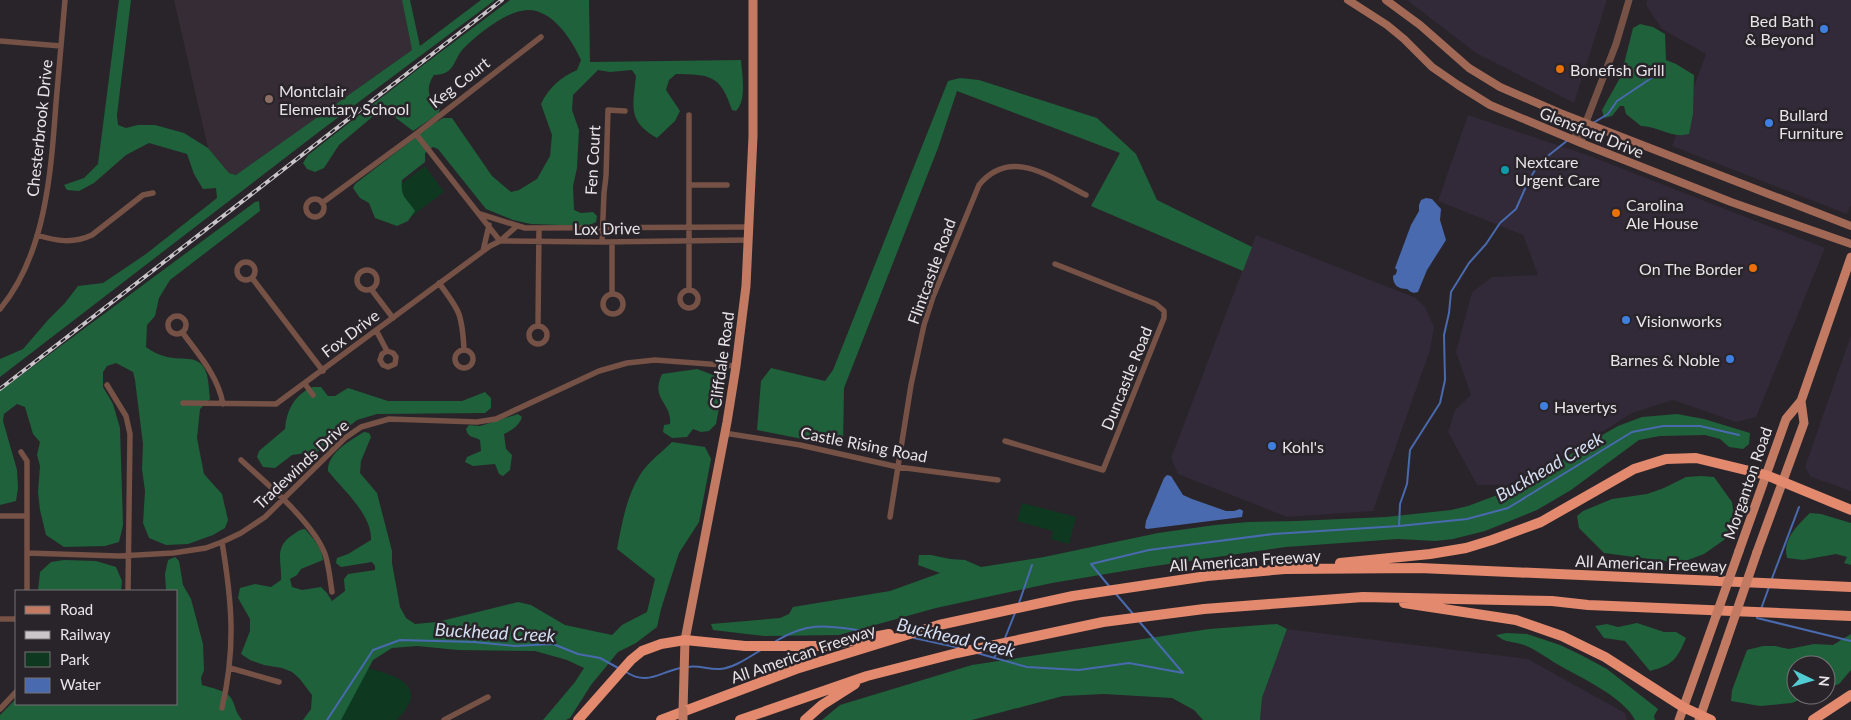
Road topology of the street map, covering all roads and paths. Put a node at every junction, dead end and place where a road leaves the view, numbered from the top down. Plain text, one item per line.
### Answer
1 (65, 0) edge
2 (754, 0) edge
3 (1348, 0) edge
4 (1386, 0) edge
5 (1629, 0) edge
6 (541, 37) dead end
7 (0, 41) edge
8 (61, 46) junction
9 (625, 111) dead end
10 (689, 115) dead end
11 (1586, 122) junction
12 (416, 134) junction
13 (1573, 139) junction
14 (1581, 143) junction
15 (689, 185) junction
16 (727, 185) dead end
17 (153, 193) dead end
18 (1086, 195) dead end
19 (322, 203) dead end
20 (480, 214) junction
21 (489, 225) junction
22 (517, 226) junction
23 (1851, 226) edge
24 (749, 227) junction
25 (539, 228) junction
26 (689, 228) junction
27 (602, 229) junction
28 (36, 235) junction
29 (749, 240) junction
30 (500, 241) junction
31 (689, 241) junction
32 (539, 242) junction
33 (602, 242) junction
34 (612, 242) junction
35 (1851, 244) edge
36 (483, 251) junction
37 (1851, 257) edge
38 (1055, 264) dead end
39 (252, 278) dead end
40 (438, 283) junction
41 (371, 289) dead end
42 (689, 290) dead end
43 (612, 294) dead end
44 (0, 309) edge
45 (393, 318) junction
46 (538, 326) dead end
47 (376, 330) junction
48 (182, 332) dead end
49 (464, 350) dead end
50 (387, 351) dead end
51 (736, 366) junction
52 (322, 371) junction
53 (305, 384) junction
54 (107, 386) dead end
55 (313, 395) dead end
56 (1801, 400) junction
57 (183, 404) dead end
58 (223, 404) junction
59 (724, 433) junction
60 (1005, 441) dead end
61 (22, 452) dead end
62 (241, 460) dead end
63 (898, 468) junction
64 (1766, 475) junction
65 (998, 480) dead end
66 (1784, 481) junction
67 (282, 499) junction
68 (1851, 510) edge
69 (0, 516) edge
70 (27, 516) junction
71 (890, 517) dead end
72 (222, 542) junction
73 (27, 554) junction
74 (128, 554) junction
75 (1285, 570) junction
76 (1851, 586) edge
77 (27, 590) edge
78 (128, 590) edge
79 (332, 592) dead end
80 (1364, 597) junction
81 (1851, 616) edge
82 (0, 619) edge
83 (15, 619) edge
84 (939, 625) junction
85 (685, 640) junction
86 (230, 668) junction
87 (866, 676) junction
88 (279, 682) dead end
89 (15, 693) edge
90 (1851, 695) edge
91 (488, 697) dead end
92 (1683, 707) junction
93 (0, 708) edge
94 (222, 708) dead end
95 (1703, 719) edge
96 (444, 720) edge
97 (578, 720) edge
98 (661, 720) edge
99 (683, 720) edge
100 (740, 720) edge
101 (805, 720) edge
102 (1679, 720) edge
103 (1813, 720) edge

1 - 8 street, Chesterbrook Drive
2 - 24 main road, Cliffdale Road
3 - 13 main road, Glensford Drive
4 - 11 main road, Glensford Drive
5 - 11 street
6 - 12 street, Keg Court
7 - 8 street
8 - 28 street, Chesterbrook Drive
9 - 27 street, Fen Court
10 - 15 street
11 - 13 street
11 - 14 street
11 - 23 main road, Glensford Drive
12 - 19 street, Keg Court
12 - 20 street
13 - 14 main road, Glensford Drive
14 - 35 main road, Glensford Drive
15 - 16 street
15 - 26 street
17 - 28 street
18 - 63 street, Flintcastle Road
20 - 21 street
20 - 22 street, Lox Drive
21 - 30 street
21 - 36 street
22 - 25 street, Lox Drive
22 - 30 street, Fox Drive
24 - 26 street, Lox Drive
24 - 29 main road, Cliffdale Road
25 - 27 street, Lox Drive
25 - 32 street
26 - 27 street, Lox Drive
26 - 31 street
27 - 33 street
28 - 44 street, Chesterbrook Drive
29 - 31 street, Lox Drive
29 - 51 main road, Cliffdale Road
30 - 32 street, Lox Drive
30 - 36 street, Fox Drive
31 - 34 street, Lox Drive
31 - 42 street
32 - 33 street, Lox Drive
32 - 46 street
33 - 34 street, Lox Drive
34 - 43 street
36 - 40 street, Fox Drive
37 - 56 main road, Morganton Road
38 - 60 street, Duncastle Road
39 - 52 street
40 - 45 street, Fox Drive
40 - 49 street
41 - 45 street
45 - 47 street, Fox Drive
47 - 50 street
47 - 52 street, Fox Drive
48 - 58 street
51 - 59 main road, Cliffdale Road
51 - 67 street, Tradewinds Drive
52 - 53 street, Fox Drive
53 - 55 street
53 - 58 street, Fox Drive
54 - 74 street
56 - 64 main road, Morganton Road
56 - 66 main road, Morganton Road
57 - 58 street, Fox Drive
59 - 63 street, Castle Rising Road
59 - 85 main road, Cliffdale Road
61 - 70 street
62 - 67 street
63 - 65 street, Castle Rising Road
63 - 71 street, Flintcastle Road
64 - 66 highway
64 - 75 highway
64 - 92 main road, Morganton Road, bridge
66 - 68 highway
66 - 95 main road, Morganton Road, bridge
67 - 72 street, Tradewinds Drive
67 - 79 street
69 - 70 street
70 - 73 street
72 - 74 street, Tradewinds Drive
72 - 86 street
73 - 74 street, Tradewinds Drive
73 - 77 street
74 - 78 street
75 - 76 highway, All American Freeway
75 - 84 highway, All American Freeway
80 - 81 highway
80 - 87 highway
80 - 92 highway
82 - 83 street
84 - 85 highway
84 - 98 highway, All American Freeway
85 - 97 highway
85 - 99 main road, Cliffdale Road, bridge
86 - 88 street
86 - 94 street
87 - 100 highway
87 - 101 highway
89 - 93 street
90 - 103 highway
91 - 96 street
92 - 95 highway
92 - 102 main road, Morganton Road

